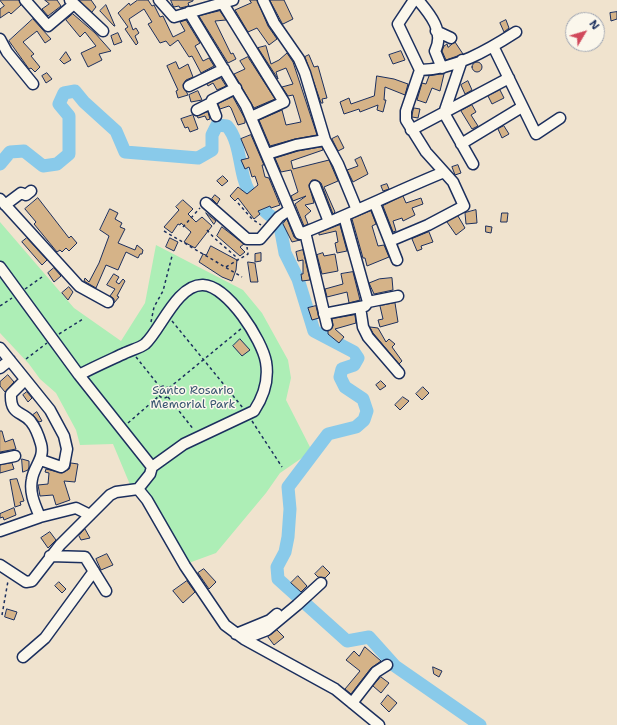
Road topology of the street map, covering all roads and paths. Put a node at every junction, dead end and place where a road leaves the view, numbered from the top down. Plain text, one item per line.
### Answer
1 (25, 0) edge
2 (159, 0) edge
3 (233, 0) edge
4 (262, 0) edge
5 (414, 0) edge
6 (418, 0) edge
7 (72, 2) edge
8 (222, 2) junction
9 (189, 12) junction
10 (103, 31) dead end
11 (436, 31) junction
12 (516, 32) dead end
13 (450, 38) dead end
14 (0, 40) edge
15 (493, 46) junction
16 (462, 60) junction
17 (442, 68) junction
18 (224, 69) junction
19 (420, 70) junction
20 (509, 78) junction
21 (32, 84) dead end
22 (189, 86) dead end
23 (236, 88) junction
24 (211, 103) junction
25 (522, 107) junction
26 (197, 110) dead end
27 (444, 113) junction
28 (216, 116) dead end
29 (251, 117) junction
30 (560, 118) dead end
31 (411, 130) junction
32 (326, 140) junction
33 (462, 144) junction
34 (267, 154) junction
35 (473, 164) dead end
36 (444, 172) junction
37 (315, 186) dead end
38 (31, 191) dead end
39 (3, 202) edge
40 (206, 203) joint
41 (238, 203) dead end
42 (374, 204) junction
43 (289, 210) junction
44 (357, 210) junction
45 (344, 216) junction
46 (329, 222) junction
47 (274, 223) junction
48 (183, 228) dead end
49 (206, 230) dead end
50 (164, 231) dead end
51 (305, 232) junction
52 (247, 239) junction
53 (390, 241) junction
54 (172, 256) dead end
55 (238, 259) junction
56 (397, 260) dead end
57 (0, 267) edge
58 (226, 267) junction
59 (242, 277) dead end
60 (398, 296) dead end
61 (108, 302) dead end
62 (364, 304) junction
63 (166, 313) junction
64 (324, 314) junction
65 (248, 322) junction
66 (327, 325) dead end
67 (154, 330) junction
68 (0, 348) edge
69 (131, 350) junction
70 (204, 359) junction
71 (10, 360) junction
72 (0, 368) edge
73 (399, 373) dead end
74 (78, 374) junction
75 (25, 380) junction
76 (160, 387) junction
77 (169, 388) junction
78 (160, 396) junction
79 (168, 397) junction
80 (249, 414) junction
81 (120, 429) junction
82 (199, 436) junction
83 (15, 456) dead end
84 (0, 459) edge
85 (40, 460) junction
86 (152, 466) junction
87 (282, 467) dead end
88 (138, 489) junction
89 (90, 515) junction
90 (40, 517) junction
91 (0, 531) edge
92 (50, 556) junction
93 (0, 565) edge
94 (10, 571) junction
95 (94, 571) junction
96 (106, 591) dead end
97 (2, 615) dead end
98 (240, 637) junction
99 (23, 657) dead end
100 (387, 665) dead end
101 (352, 702) junction
102 (379, 725) edge

1 - 7 street
2 - 9 street
3 - 8 street
4 - 32 street
5 - 19 street
6 - 11 street
7 - 10 street
8 - 9 street
8 - 29 street
9 - 18 street
11 - 13 street
11 - 17 street
12 - 15 street
14 - 21 street
15 - 16 street
15 - 20 street
16 - 17 street
16 - 27 street
17 - 19 street
18 - 22 street
18 - 23 street
19 - 31 street
20 - 25 street
20 - 27 street
23 - 24 street
23 - 29 street
24 - 26 street
24 - 28 street
25 - 30 street
25 - 33 street
27 - 31 street
27 - 33 street
29 - 34 street
31 - 36 street
32 - 34 street
32 - 44 street
33 - 35 street
34 - 43 street
36 - 42 street
36 - 53 street
37 - 46 street
38 - 39 street
39 - 61 street
40 - 48 path
40 - 52 street
41 - 47 path
42 - 44 street
42 - 53 street
43 - 47 street
43 - 51 street
44 - 45 street
45 - 46 street
45 - 62 street
46 - 51 street
47 - 52 street
49 - 55 path
50 - 58 path
51 - 64 street
52 - 55 path
53 - 56 street
54 - 67 path
55 - 58 path
57 - 74 street
58 - 59 path
60 - 62 street
62 - 64 street
62 - 73 street
63 - 65 street
63 - 67 street
63 - 70 path
64 - 66 street
65 - 70 path
65 - 80 street
67 - 69 street
68 - 71 street
69 - 74 street
69 - 76 path
70 - 77 path
70 - 80 path
71 - 72 street
71 - 75 street
74 - 81 street
75 - 85 street
75 - 85 street
76 - 77 path
76 - 78 path
77 - 79 path
78 - 79 path
78 - 81 path
79 - 82 path
80 - 82 street
80 - 87 path
81 - 86 street
82 - 86 street
83 - 84 street
85 - 90 street
86 - 88 street
88 - 89 street
88 - 98 street
89 - 90 street
89 - 92 street
90 - 91 street
92 - 94 street
92 - 95 street
93 - 94 street
94 - 97 path
95 - 96 street
95 - 99 street
98 - 98 street
98 - 101 street
100 - 101 street
101 - 102 street

